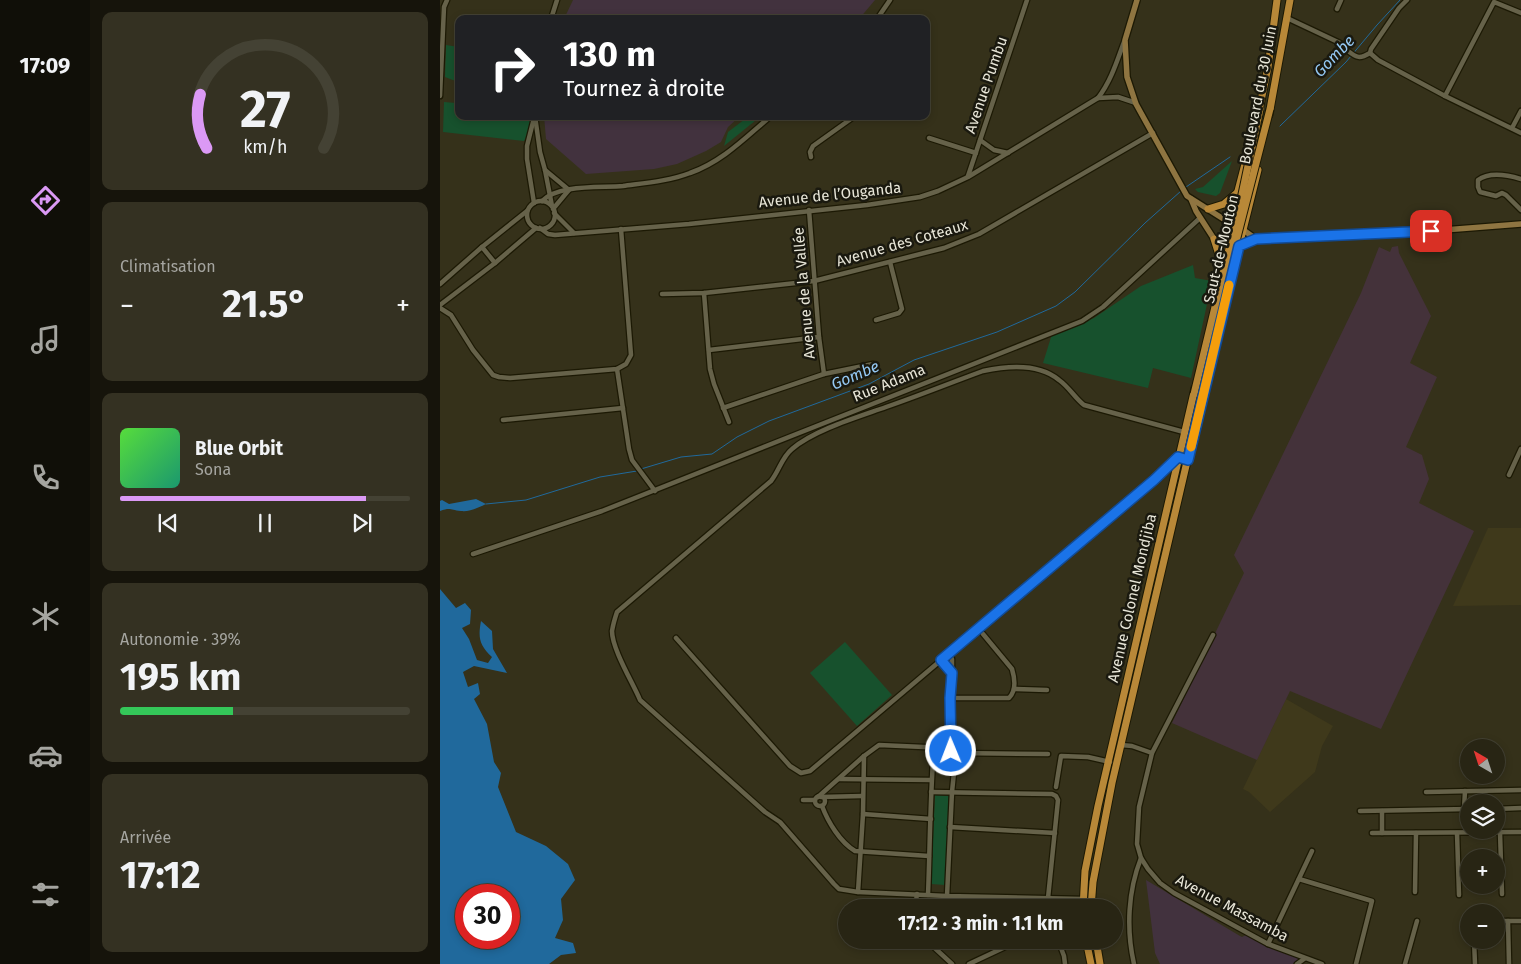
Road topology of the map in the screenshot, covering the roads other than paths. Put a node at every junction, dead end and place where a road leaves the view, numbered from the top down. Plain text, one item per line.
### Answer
1 (447, 0) edge
2 (557, 0) edge
3 (890, 0) edge
4 (1027, 0) edge
5 (1137, 0) edge
6 (1277, 0) edge
7 (1290, 0) edge
8 (1341, 0) edge
9 (1408, 0) edge
10 (1506, 0) edge
11 (1503, 5) junction
12 (1337, 9) dead end
13 (1521, 13) edge
14 (552, 15) edge
15 (880, 15) edge
16 (1287, 18) junction
17 (1125, 40) junction
18 (1340, 43) dead end
19 (1348, 51) dead end
20 (1370, 53) junction
21 (440, 96) edge
22 (1445, 96) junction
23 (1098, 98) junction
24 (1136, 104) junction
25 (1260, 108) junction
26 (1270, 109) junction
27 (1521, 111) edge
28 (534, 120) edge
29 (536, 120) edge
30 (766, 120) edge
31 (849, 120) edge
32 (1512, 128) junction
33 (1153, 133) junction
34 (1521, 133) edge
35 (929, 138) dead end
36 (980, 140) junction
37 (976, 153) junction
38 (1009, 153) junction
39 (811, 157) dead end
40 (545, 170) junction
41 (968, 178) junction
42 (1521, 179) edge
43 (569, 190) junction
44 (1238, 190) junction
45 (550, 194) junction
46 (1189, 197) junction
47 (542, 201) junction
48 (534, 203) junction
49 (553, 209) junction
50 (1208, 209) junction
51 (809, 210) junction
52 (1233, 210) junction
53 (1521, 210) edge
54 (527, 211) junction
55 (1247, 214) junction
56 (1200, 218) junction
57 (1230, 224) junction
58 (1521, 224) edge
59 (538, 228) junction
60 (621, 229) junction
61 (1244, 230) junction
62 (574, 233) junction
63 (1214, 239) junction
64 (1256, 239) junction
65 (1225, 241) junction
66 (1239, 246) junction
67 (482, 247) junction
68 (1223, 256) junction
69 (1236, 259) junction
70 (495, 262) junction
71 (890, 262) junction
72 (1222, 266) junction
73 (814, 281) junction
74 (440, 284) edge
75 (662, 294) dead end
76 (704, 294) junction
77 (440, 307) edge
78 (876, 320) dead end
79 (819, 337) junction
80 (709, 350) junction
81 (873, 364) dead end
82 (617, 369) junction
83 (824, 374) junction
84 (1194, 394) junction
85 (1202, 397) junction
86 (623, 408) junction
87 (723, 408) junction
88 (504, 420) dead end
89 (729, 422) dead end
90 (1184, 432) junction
91 (1521, 449) edge
92 (1178, 457) junction
93 (1188, 460) junction
94 (1509, 475) dead end
95 (655, 491) junction
96 (473, 554) dead end
97 (983, 634) dead end
98 (1213, 635) dead end
99 (676, 638) dead end
100 (952, 659) dead end
101 (941, 660) junction
102 (952, 673) junction
103 (1126, 687) junction
104 (1014, 689) junction
105 (1134, 689) junction
106 (1047, 690) dead end
107 (950, 698) junction
108 (1121, 745) junction
109 (934, 747) junction
110 (953, 752) junction
111 (1152, 753) junction
112 (1048, 754) dead end
113 (864, 756) junction
114 (1108, 762) junction
115 (1117, 764) junction
116 (839, 779) junction
117 (864, 779) junction
118 (931, 780) junction
119 (1056, 787) dead end
120 (1521, 790) edge
121 (931, 792) junction
122 (952, 792) junction
123 (1426, 792) dead end
124 (1465, 792) joint
125 (862, 796) junction
126 (818, 798) junction
127 (803, 800) dead end
128 (822, 806) junction
129 (1521, 808) edge
130 (1460, 809) edge
131 (1505, 809) edge
132 (1360, 811) dead end
133 (1382, 811) junction
134 (863, 814) junction
135 (931, 819) junction
136 (950, 827) junction
137 (1460, 832) edge
138 (1505, 832) edge
139 (1521, 832) edge
140 (1382, 833) junction
141 (1416, 833) junction
142 (1457, 833) junction
143 (1055, 834) junction
144 (1372, 834) dead end
145 (1312, 851) dead end
146 (861, 852) junction
147 (929, 856) junction
148 (1141, 858) junction
149 (1299, 879) junction
150 (858, 892) junction
151 (1415, 892) dead end
152 (917, 894) junction
153 (928, 895) junction
154 (1458, 895) dead end
155 (946, 896) junction
156 (1048, 898) junction
157 (916, 899) edge
158 (1054, 899) edge
159 (1083, 899) edge
160 (1091, 899) edge
161 (1417, 921) dead end
162 (1508, 921) joint
163 (1521, 921) edge
164 (1268, 944) junction
165 (936, 949) edge
166 (1001, 949) edge
167 (1061, 949) edge
168 (1088, 949) edge
169 (1098, 949) edge
170 (1474, 949) edge
171 (1304, 959) junction
172 (952, 964) edge
173 (969, 964) edge
174 (1065, 964) edge
175 (1091, 964) edge
176 (1100, 964) edge
177 (1134, 964) edge
178 (1296, 964) edge
179 (1322, 964) edge
180 (1356, 964) edge
181 (1405, 964) edge
182 (1475, 964) edge
183 (1509, 964) edge

1 - 21 street
2 - 14 street
3 - 15 street
4 - 36 street, Avenue Pumbu
5 - 17 main road
6 - 25 main road, Boulevard du 30 Juin
7 - 16 main road, Boulevard du 30 Juin
8 - 12 street
9 - 20 street
10 - 11 street
11 - 13 street
11 - 22 street
16 - 18 street
16 - 26 main road, Boulevard du 30 Juin
17 - 23 street, Avenue de l’Ouganda
17 - 24 main road
19 - 20 street
20 - 22 street
22 - 32 street
23 - 24 street
23 - 38 street, Avenue de l’Ouganda
24 - 33 main road
25 - 44 main road, Boulevard du 30 Juin
25 - 84 main road, Saut-de-Mouton, bridge
26 - 55 main road, Boulevard du 30 Juin
26 - 85 main road, Saut-de-Mouton, bridge
27 - 32 street
28 - 48 street
29 - 40 street
30 - 43 street
31 - 39 street
32 - 34 street
33 - 46 main road
33 - 71 street, Avenue des Coteaux
35 - 37 street
36 - 37 street, Avenue Pumbu
36 - 38 street
37 - 41 street, Avenue Pumbu
38 - 41 street, Avenue de l’Ouganda
40 - 43 street
40 - 45 street
41 - 51 street, Avenue de l’Ouganda
42 - 53 street
43 - 45 street
43 - 49 street
44 - 50 main road
44 - 52 main road, Boulevard du 30 Juin
45 - 47 street
45 - 49 street
46 - 50 main road
46 - 56 main road
47 - 48 street
47 - 49 street
48 - 54 street
49 - 59 street
49 - 62 street
50 - 57 main road
51 - 60 street, Avenue de l’Ouganda
51 - 73 street, Avenue de la Vallée
52 - 55 main road
52 - 57 main road, Boulevard du 30 Juin
54 - 59 street
54 - 67 street
55 - 61 main road, Boulevard du 30 Juin
56 - 63 main road
56 - 95 street, Rue Adama
57 - 61 main road
57 - 65 main road, Avenue Colonel Mondjiba
58 - 64 main road
59 - 62 street, Avenue de l’Ouganda
59 - 70 street
60 - 62 street, Avenue de l’Ouganda
60 - 82 street
61 - 64 main road
61 - 66 main road, Boulevard du 30 Juin
63 - 65 main road
63 - 72 main road
64 - 66 main road
65 - 66 main road
65 - 68 main road, Avenue Colonel Mondjiba
66 - 69 main road, Avenue Colonel Mondjiba
67 - 70 street
67 - 74 street
68 - 69 main road
68 - 72 main road, Avenue Colonel Mondjiba
69 - 85 main road, Avenue Colonel Mondjiba
70 - 77 street
71 - 73 street, Avenue des Coteaux
71 - 78 street
72 - 84 main road, Avenue Colonel Mondjiba
73 - 76 street, Avenue des Coteaux
73 - 79 street, Avenue de la Vallée
75 - 76 street, Avenue des Coteaux
76 - 80 street
77 - 82 street
79 - 80 street
79 - 83 street, Avenue de la Vallée
80 - 87 street
81 - 83 street
82 - 86 street
83 - 87 street
84 - 90 main road, Avenue Colonel Mondjiba
85 - 93 main road, Avenue Colonel Mondjiba
86 - 88 street
86 - 95 street
87 - 89 street
90 - 92 main road, Avenue Colonel Mondjiba
90 - 150 street
91 - 94 street
92 - 93 main road
92 - 101 street
92 - 103 main road, Avenue Colonel Mondjiba
93 - 105 main road, Avenue Colonel Mondjiba
95 - 96 street, Rue Adama
97 - 104 street
98 - 111 street, Avenue Massamba
99 - 101 street
100 - 102 street
101 - 102 street
102 - 107 street
103 - 105 main road
103 - 114 main road, Avenue Colonel Mondjiba
104 - 106 street
104 - 107 street
105 - 108 main road, Avenue Colonel Mondjiba
107 - 110 street
108 - 111 street
108 - 115 main road, Avenue Colonel Mondjiba
109 - 110 street
109 - 113 street
109 - 118 street
110 - 112 street
110 - 122 street
111 - 148 street, Avenue Massamba
113 - 116 street
113 - 117 street
114 - 115 street
114 - 119 street
114 - 159 main road, Avenue Colonel Mondjiba
115 - 160 main road, Avenue Colonel Mondjiba
116 - 117 street
116 - 126 street
117 - 118 street
117 - 125 street
118 - 121 street
120 - 124 street
121 - 122 street
121 - 135 street
122 - 136 street
122 - 143 street
123 - 124 street
125 - 126 street
125 - 134 street
126 - 127 street
126 - 128 street
126 - 128 street
128 - 146 street
129 - 131 street
130 - 133 street
132 - 133 street
133 - 140 street
134 - 135 street
134 - 146 street
135 - 147 street
136 - 143 street
136 - 155 street
137 - 142 street
138 - 139 street
140 - 141 street
140 - 144 street
141 - 142 street
141 - 151 street
142 - 154 street
143 - 156 street
145 - 149 street
146 - 147 street
146 - 150 street
147 - 153 street
148 - 164 street, Avenue Massamba
148 - 177 street
149 - 164 street
149 - 180 street
150 - 152 street
152 - 153 street
152 - 157 street
153 - 155 street
155 - 156 street
156 - 158 street
161 - 181 street
162 - 163 street
162 - 183 street
164 - 171 street, Avenue Massamba
165 - 172 street
166 - 173 street
167 - 174 street
168 - 175 main road
169 - 176 main road
170 - 182 street
171 - 178 street
171 - 179 street, Avenue Massamba

